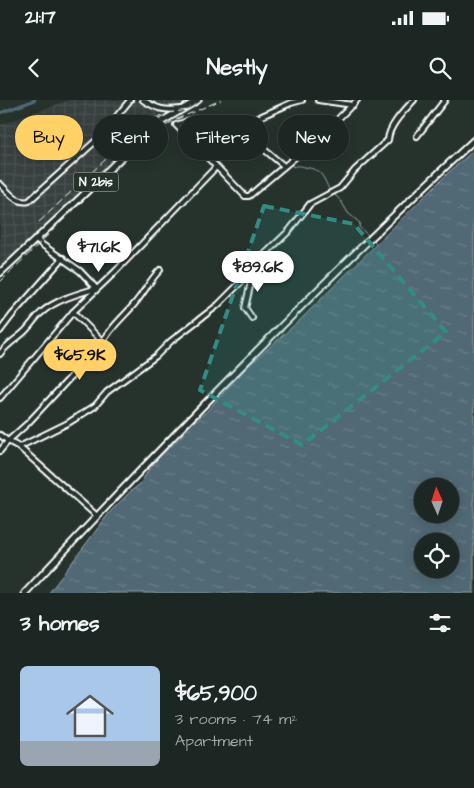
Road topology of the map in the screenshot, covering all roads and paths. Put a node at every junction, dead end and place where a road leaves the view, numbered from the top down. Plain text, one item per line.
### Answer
1 (130, 100) edge
2 (143, 100) edge
3 (198, 100) edge
4 (302, 100) edge
5 (318, 100) edge
6 (357, 100) edge
7 (414, 100) edge
8 (445, 100) edge
9 (353, 105) junction
10 (183, 109) junction
11 (417, 136) dead end
12 (474, 140) edge
13 (268, 153) edge
14 (284, 166) junction
15 (216, 167) junction
16 (0, 184) edge
17 (36, 238) junction
18 (63, 258) junction
19 (160, 270) dead end
20 (0, 273) edge
21 (250, 273) junction
22 (96, 288) junction
23 (73, 312) junction
24 (252, 318) dead end
25 (0, 331) edge
26 (103, 342) junction
27 (0, 354) edge
28 (0, 398) edge
29 (0, 435) edge
30 (8, 441) junction
31 (19, 447) junction
32 (0, 451) edge
33 (97, 516) junction
34 (25, 593) edge

1 - 16 street
2 - 10 street
3 - 10 main road, N 2bis
4 - 15 street
5 - 9 street
6 - 9 street
7 - 21 street
8 - 11 street
9 - 14 street
10 - 17 main road, N 2bis
12 - 33 main road
13 - 14 street
14 - 15 street
15 - 22 street
17 - 18 street
17 - 20 main road, N 2bis
18 - 22 street
18 - 25 street
19 - 26 street
21 - 24 street
21 - 31 street
22 - 23 street
22 - 27 street
23 - 26 street
23 - 28 street
26 - 30 street
29 - 30 street
30 - 31 street
30 - 32 street
31 - 33 street
33 - 34 main road

